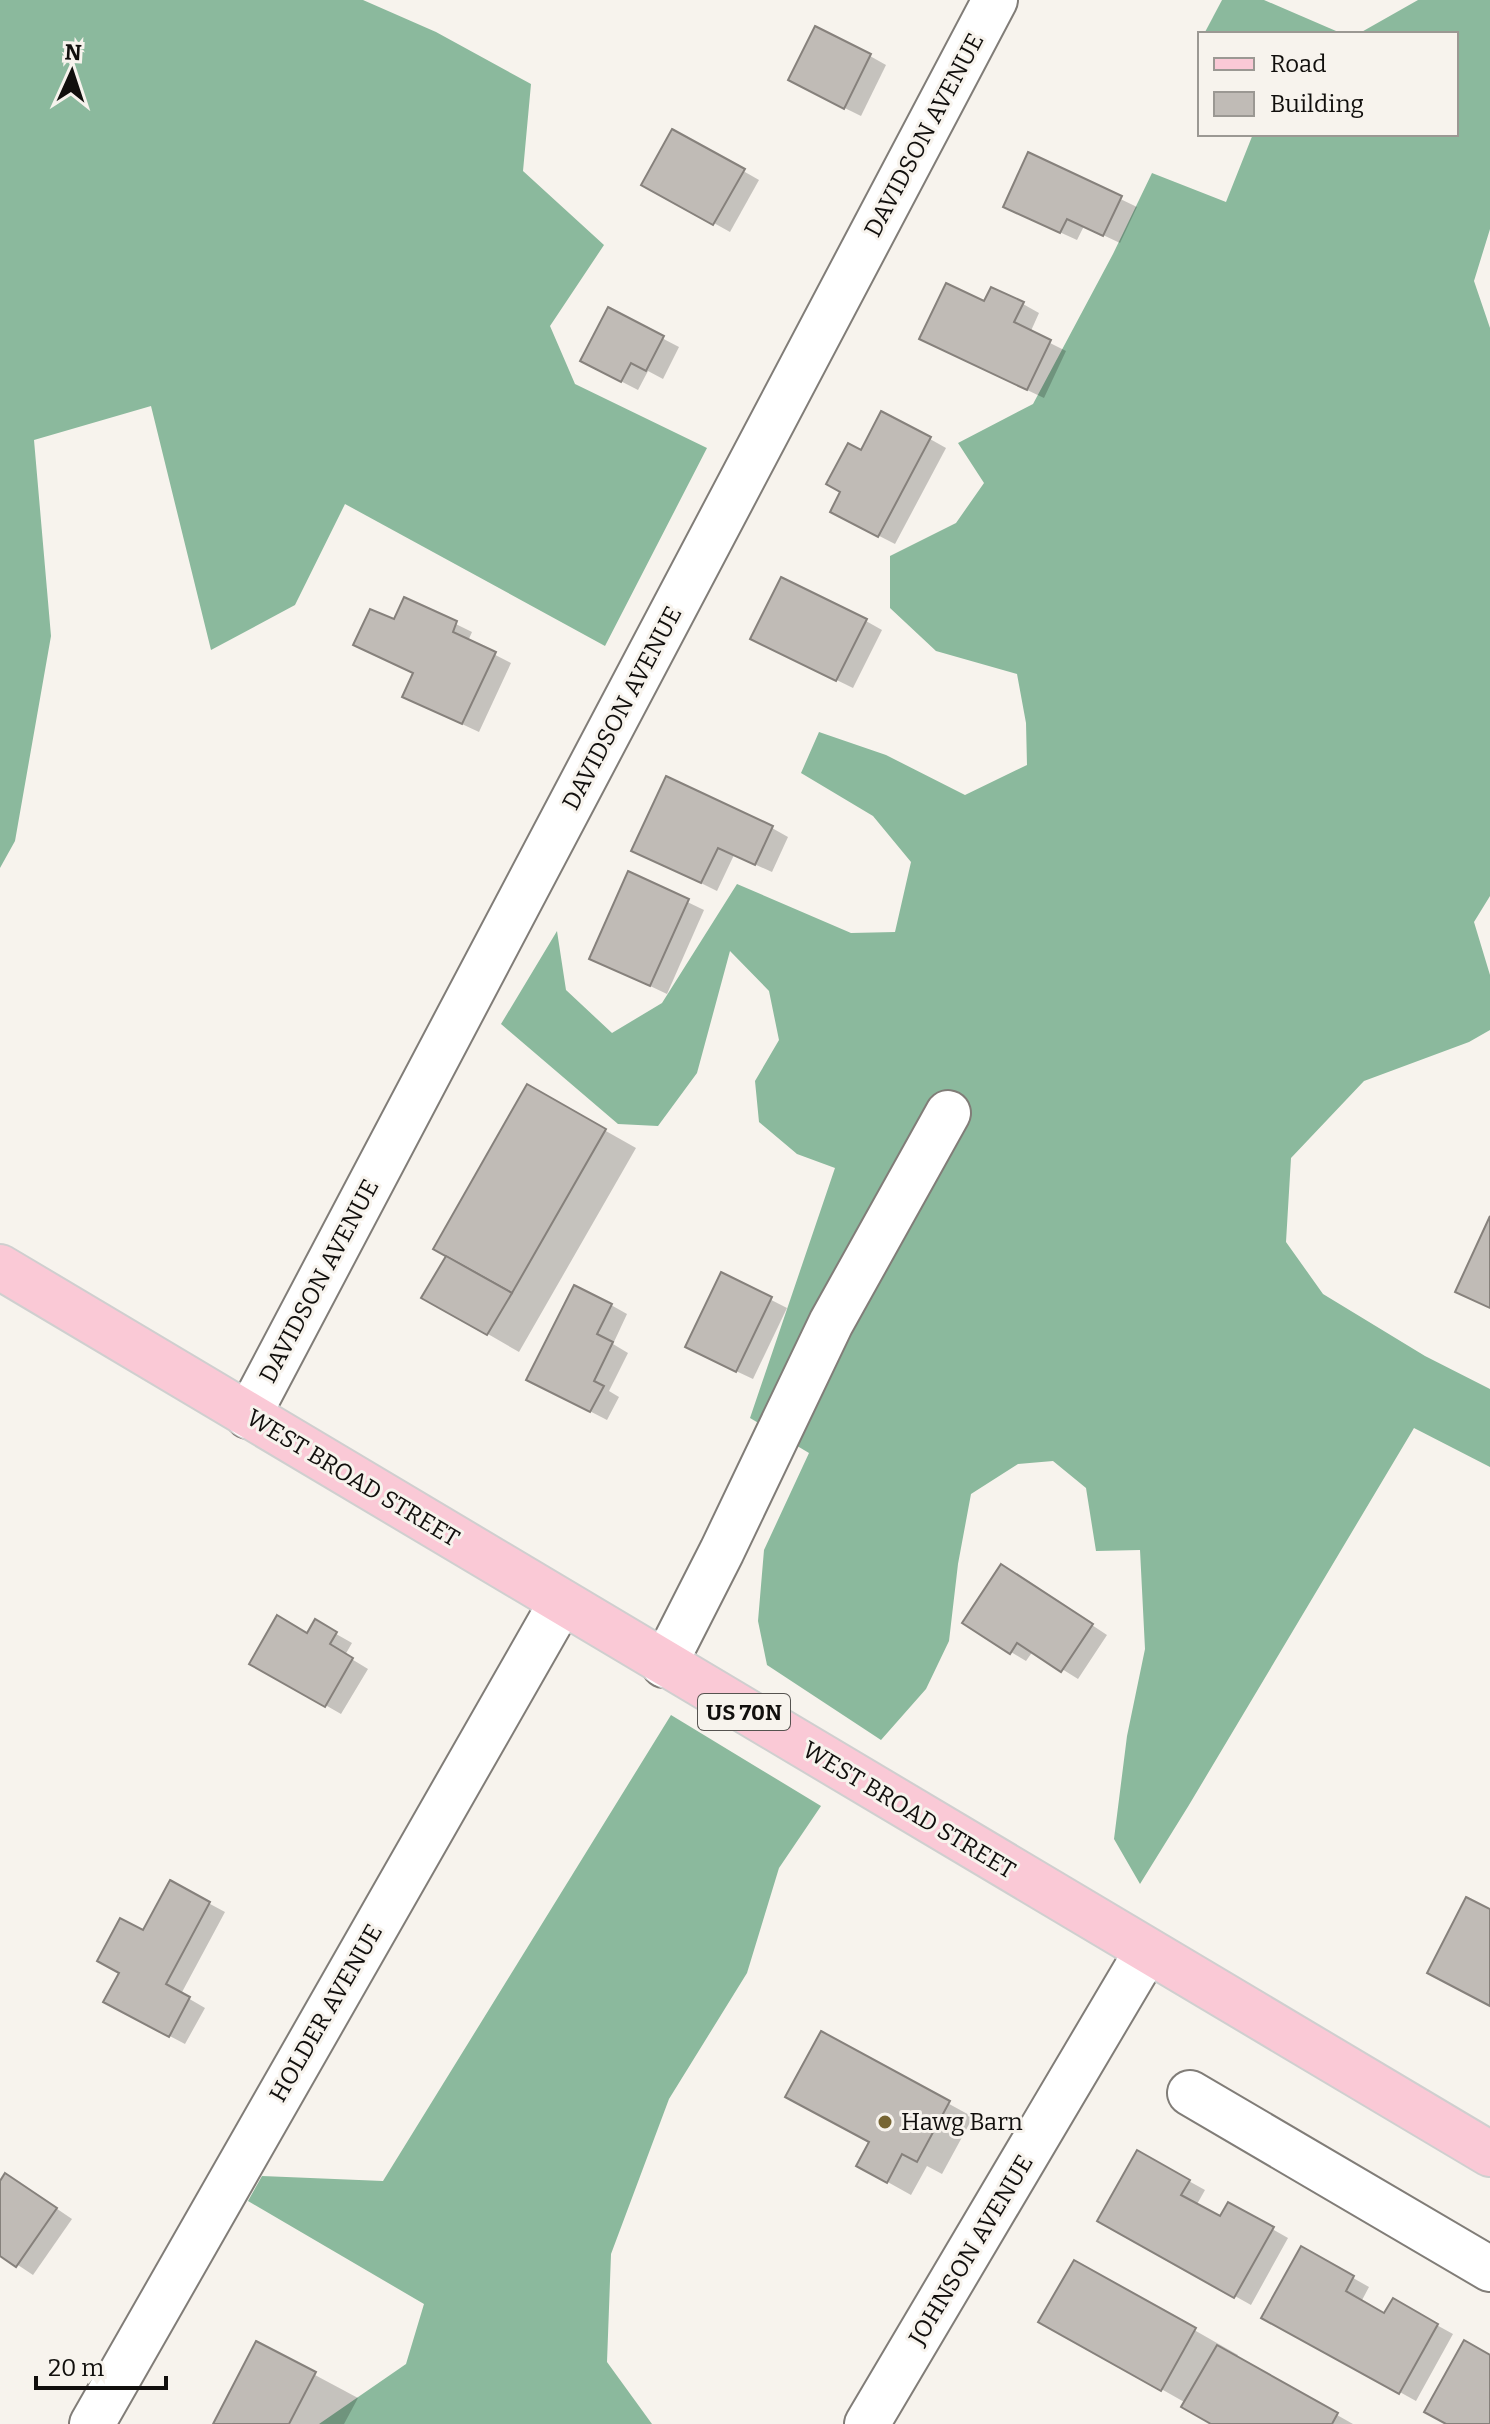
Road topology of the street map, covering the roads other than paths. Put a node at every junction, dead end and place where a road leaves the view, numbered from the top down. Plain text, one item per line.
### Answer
1 (995, 0) edge
2 (948, 1113) dead end
3 (0, 1267) edge
4 (248, 1416) junction
5 (561, 1603) junction
6 (664, 1665) junction
7 (1147, 1951) junction
8 (1190, 2093) dead end
9 (1490, 2154) edge
10 (1490, 2269) edge
11 (92, 2424) edge
12 (867, 2424) edge

1 - 4 street, DAVIDSON AVENUE
2 - 6 street
3 - 4 main road, WEST BROAD STREET / US 70N
4 - 5 main road, WEST BROAD STREET / US 70N
5 - 6 main road, WEST BROAD STREET / US 70N
5 - 11 street, HOLDER AVENUE
6 - 7 main road, WEST BROAD STREET / US 70N
7 - 9 main road, WEST BROAD STREET / US 70N
7 - 12 street, JOHNSON AVENUE
8 - 10 street

